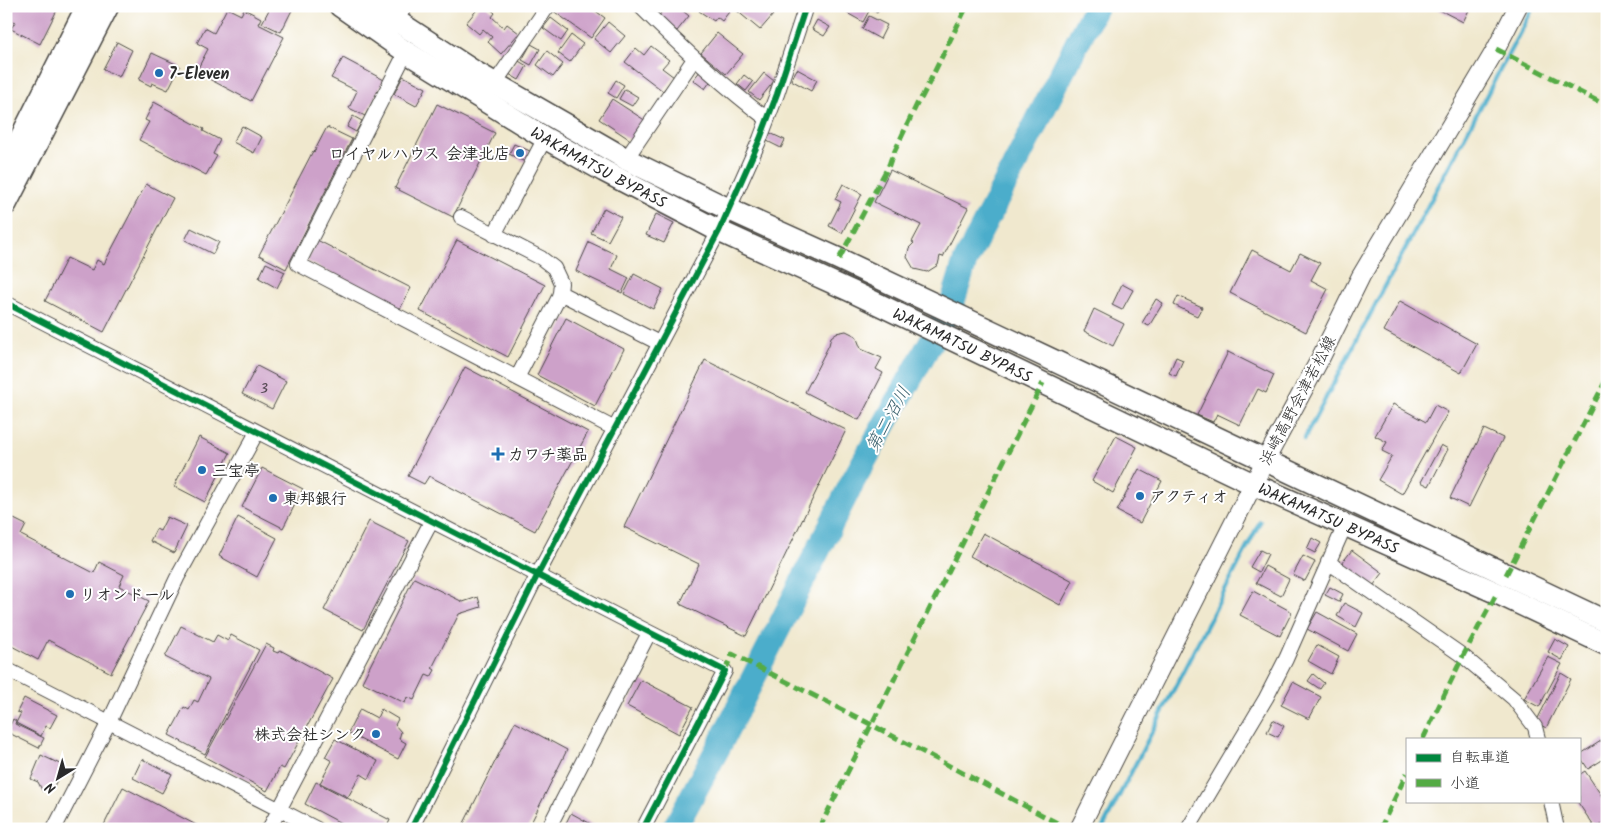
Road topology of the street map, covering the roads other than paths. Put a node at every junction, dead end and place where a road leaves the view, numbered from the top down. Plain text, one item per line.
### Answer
1 (87, 6) edge
2 (108, 6) edge
3 (340, 6) edge
4 (374, 6) edge
5 (548, 6) edge
6 (640, 6) edge
7 (1518, 6) edge
8 (804, 12) dead end
9 (396, 22) edge
10 (406, 52) junction
11 (694, 59) junction
12 (495, 83) junction
13 (767, 119) junction
14 (545, 138) junction
15 (626, 159) junction
16 (6, 167) edge
17 (7, 205) edge
18 (728, 209) junction
19 (461, 217) dead end
20 (719, 231) junction
21 (494, 235) junction
22 (560, 293) junction
23 (6, 303) edge
24 (659, 343) junction
25 (517, 378) junction
26 (615, 429) junction
27 (257, 432) junction
28 (1265, 461) junction
29 (1253, 484) junction
30 (431, 522) junction
31 (1345, 525) junction
32 (1328, 562) junction
33 (537, 576) junction
34 (1607, 622) edge
35 (649, 633) junction
36 (1607, 645) edge
37 (6, 669) edge
38 (109, 722) junction
39 (1538, 738) edge
40 (1551, 802) edge
41 (278, 809) junction
42 (54, 829) edge
43 (269, 829) edge
44 (317, 829) edge
45 (411, 829) edge
46 (548, 829) edge
47 (643, 829) edge
48 (1079, 829) edge
49 (1188, 829) edge
50 (1557, 829) edge

1 - 16 highway
2 - 17 highway
3 - 9 highway, WAKAMATSU BYPASS
4 - 9 highway, WAKAMATSU BYPASS
5 - 12 street
6 - 11 street
7 - 28 main road, 浜崎高野会津若松線
8 - 13 street
9 - 10 highway, WAKAMATSU BYPASS
9 - 12 highway, WAKAMATSU BYPASS
10 - 14 highway, WAKAMATSU BYPASS
10 - 25 street
11 - 13 street
11 - 15 street
12 - 15 highway, WAKAMATSU BYPASS
13 - 18 street
14 - 20 highway, WAKAMATSU BYPASS
14 - 21 street
15 - 18 highway, WAKAMATSU BYPASS
18 - 20 street
18 - 28 highway, WAKAMATSU BYPASS
19 - 21 street
20 - 24 street
20 - 29 highway, WAKAMATSU BYPASS
21 - 22 street
22 - 24 street
22 - 25 street
23 - 27 street
24 - 26 street
25 - 26 street
26 - 33 street
27 - 30 street
27 - 38 street
28 - 29 main road, 浜崎高野会津若松線
28 - 34 highway, WAKAMATSU BYPASS
29 - 31 highway, WAKAMATSU BYPASS
29 - 48 main road, 浜崎高野会津若松線
30 - 33 street
30 - 41 street
31 - 32 street
31 - 36 highway, WAKAMATSU BYPASS
32 - 39 street
32 - 49 street
33 - 35 street
33 - 45 street
35 - 46 street
35 - 47 street
37 - 38 street
38 - 41 street
38 - 42 street
40 - 50 street
41 - 43 street
41 - 44 street

